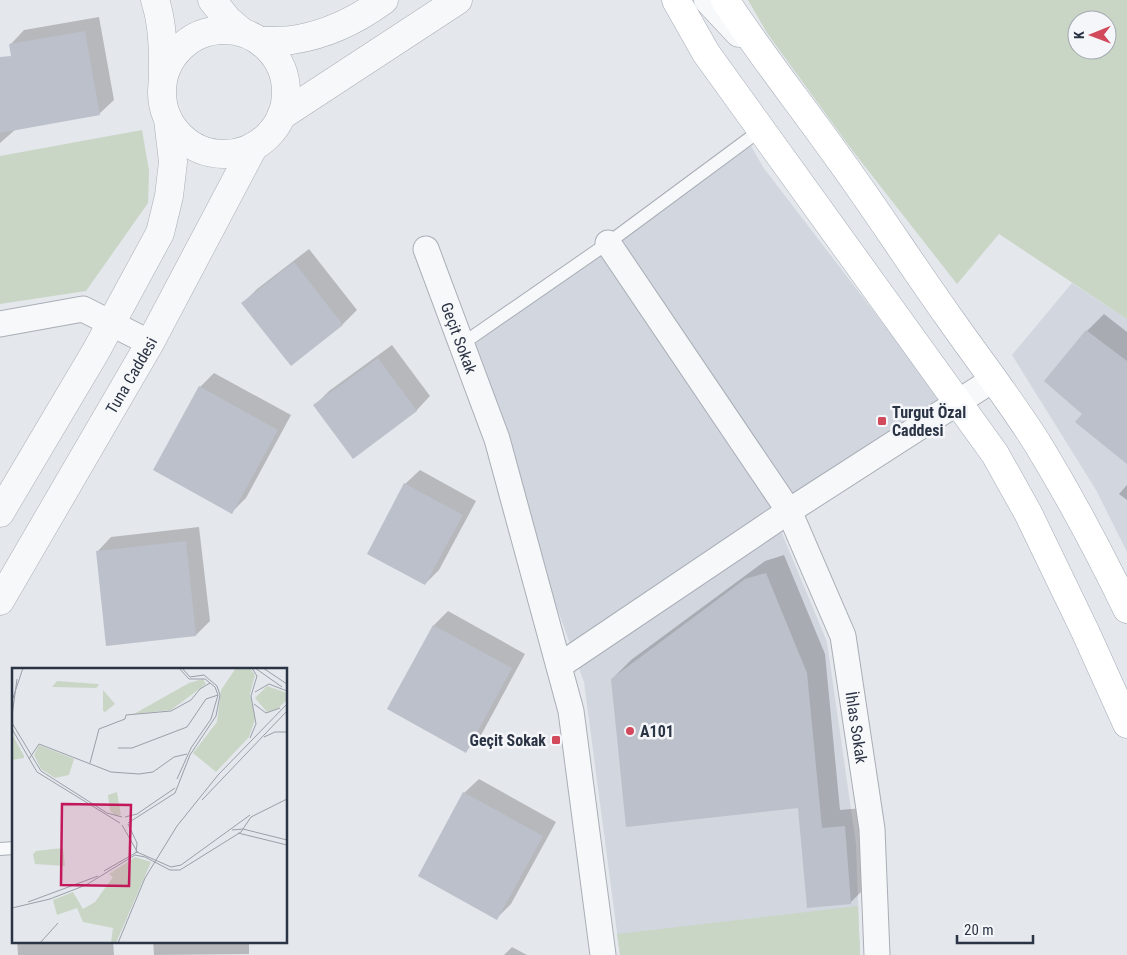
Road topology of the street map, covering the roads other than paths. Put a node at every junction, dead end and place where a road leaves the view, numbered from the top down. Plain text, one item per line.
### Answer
1 (155, 0) edge
2 (212, 0) edge
3 (384, 0) edge
4 (458, 0) edge
5 (666, 0) edge
6 (676, 0) edge
7 (708, 0) edge
8 (725, 0) edge
9 (252, 37) junction
10 (706, 53) junction
11 (765, 59) junction
12 (163, 79) junction
13 (281, 116) junction
14 (168, 119) junction
15 (762, 130) junction
16 (254, 146) junction
17 (608, 243) junction
18 (426, 249) dead end
19 (111, 323) junction
20 (0, 324) edge
21 (150, 342) junction
22 (462, 344) junction
23 (994, 378) junction
24 (958, 402) junction
25 (789, 510) junction
26 (0, 513) edge
27 (0, 601) edge
28 (1127, 609) edge
29 (559, 666) junction
30 (1127, 724) edge
31 (602, 955) edge
32 (877, 955) edge

1 - 12 street
2 - 9 street
3 - 9 street
4 - 13 street
5 - 10 street
6 - 10 main road
7 - 11 street
8 - 11 main road
9 - 12 street
9 - 13 street
10 - 15 main road
11 - 23 main road
12 - 14 street
13 - 16 street
14 - 16 street
14 - 19 street
15 - 17 lane
15 - 24 main road
16 - 21 street, Tuna Caddesi
17 - 22 lane
17 - 25 street, İhlas Sokak
18 - 22 street, Geçit Sokak
19 - 20 street
19 - 21 street
19 - 26 street
21 - 27 street, Tuna Caddesi
22 - 29 street, Geçit Sokak
23 - 24 street
23 - 28 main road
24 - 25 street
24 - 30 main road
25 - 29 street
25 - 32 street, İhlas Sokak
29 - 31 street, Geçit Sokak

